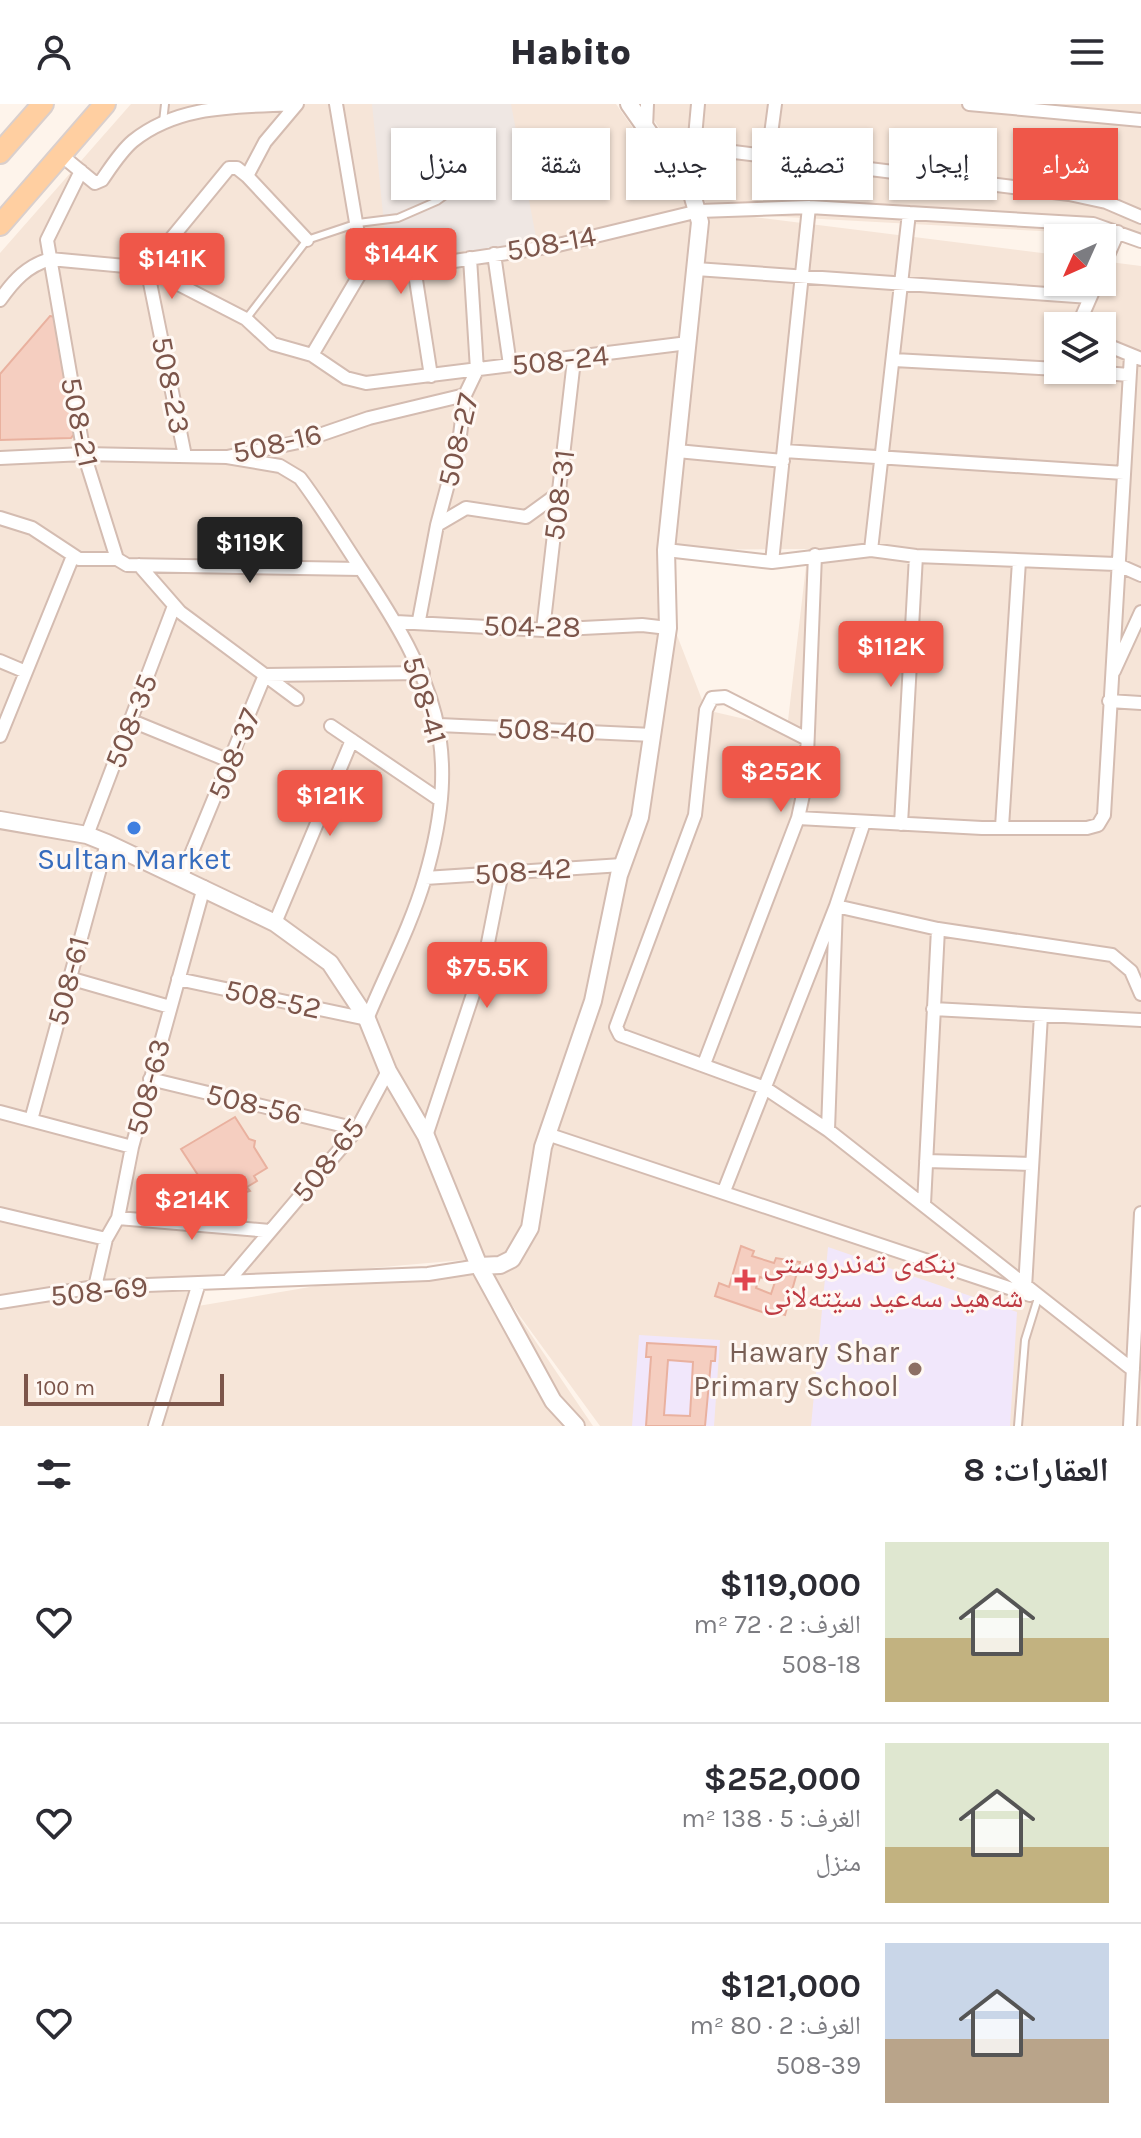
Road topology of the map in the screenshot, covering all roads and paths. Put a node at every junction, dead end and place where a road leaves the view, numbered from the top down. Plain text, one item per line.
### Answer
1 (43, 104) edge
2 (105, 104) edge
3 (165, 104) edge
4 (296, 104) edge
5 (336, 104) edge
6 (629, 104) edge
7 (647, 104) edge
8 (698, 104) edge
9 (775, 104) edge
10 (969, 104) edge
11 (1141, 120) edge
12 (163, 122) junction
13 (646, 128) joint
14 (696, 128) edge
15 (772, 128) edge
16 (0, 153) edge
17 (61, 155) junction
18 (81, 171) junction
19 (873, 171) edge
20 (247, 176) junction
21 (1013, 189) edge
22 (438, 200) edge
23 (694, 200) edge
24 (1086, 200) edge
25 (1092, 200) edge
26 (809, 207) junction
27 (699, 211) junction
28 (909, 213) junction
29 (4, 214) edge
30 (1141, 217) edge
31 (358, 223) junction
32 (1082, 223) junction
33 (1118, 232) junction
34 (1116, 237) edge
35 (307, 240) junction
36 (1141, 241) edge
37 (494, 254) junction
38 (370, 257) junction
39 (470, 258) junction
40 (50, 259) junction
41 (414, 267) junction
42 (147, 268) junction
43 (696, 269) junction
44 (803, 276) junction
45 (902, 286) junction
46 (1090, 297) joint
47 (0, 300) edge
48 (1084, 312) edge
49 (246, 319) junction
50 (688, 343) junction
51 (1116, 349) edge
52 (312, 355) junction
53 (1136, 357) edge
54 (574, 360) junction
55 (894, 360) junction
56 (510, 365) junction
57 (1044, 368) edge
58 (477, 370) junction
59 (1116, 373) edge
60 (1129, 375) junction
61 (431, 376) junction
62 (465, 395) junction
63 (677, 451) junction
64 (84, 454) junction
65 (185, 456) junction
66 (784, 456) junction
67 (884, 456) junction
68 (227, 457) junction
69 (0, 458) edge
70 (1124, 473) junction
71 (559, 493) junction
72 (0, 518) edge
73 (437, 525) junction
74 (666, 550) junction
75 (871, 550) junction
76 (815, 555) junction
77 (73, 556) junction
78 (916, 556) junction
79 (117, 559) junction
80 (1019, 561) junction
81 (772, 562) junction
82 (1116, 564) junction
83 (139, 565) junction
84 (361, 569) junction
85 (1141, 575) edge
86 (174, 606) junction
87 (1141, 612) edge
88 (419, 620) junction
89 (396, 622) junction
90 (668, 628) junction
91 (543, 630) junction
92 (0, 661) edge
93 (26, 672) junction
94 (423, 673) junction
95 (265, 675) junction
96 (1111, 678) junction
97 (297, 699) dead end
98 (1109, 701) junction
99 (1141, 703) edge
100 (132, 721) junction
101 (439, 725) junction
102 (331, 726) dead end
103 (653, 735) junction
104 (0, 736) edge
105 (807, 739) junction
106 (352, 740) junction
107 (232, 762) junction
108 (440, 800) junction
109 (798, 818) junction
110 (864, 822) junction
111 (1, 823) edge
112 (901, 824) junction
113 (1002, 827) junction
114 (87, 835) junction
115 (107, 843) junction
116 (622, 865) junction
117 (502, 872) junction
118 (182, 876) junction
119 (425, 878) junction
120 (204, 887) junction
121 (836, 906) junction
122 (275, 923) junction
123 (938, 929) junction
124 (69, 978) junction
125 (178, 979) junction
126 (1141, 994) edge
127 (170, 1007) junction
128 (933, 1009) junction
129 (1041, 1015) junction
130 (367, 1019) junction
131 (1141, 1020) edge
132 (704, 1064) junction
133 (388, 1071) junction
134 (150, 1079) junction
135 (765, 1088) junction
136 (0, 1112) edge
137 (31, 1120) junction
138 (357, 1129) junction
139 (828, 1130) junction
140 (547, 1134) junction
141 (426, 1136) junction
142 (132, 1147) junction
143 (926, 1161) junction
144 (1032, 1164) junction
145 (724, 1191) junction
146 (924, 1204) junction
147 (1141, 1213) edge
148 (0, 1214) edge
149 (118, 1218) junction
150 (270, 1231) junction
151 (1140, 1234) edge
152 (106, 1239) junction
153 (479, 1266) junction
154 (229, 1280) junction
155 (199, 1283) junction
156 (95, 1287) junction
157 (1025, 1288) junction
158 (1038, 1298) junction
159 (0, 1302) edge
160 (1133, 1370) junction
161 (155, 1426) edge
162 (576, 1426) edge
163 (1018, 1426) edge
164 (1130, 1426) edge

1 - 16 main road
2 - 17 main road
3 - 12 lane
4 - 12 street
4 - 20 street
5 - 31 street
6 - 13 street
7 - 13 street
8 - 14 street
9 - 15 street
10 - 11 street
12 - 18 street
17 - 18 street
17 - 29 main road
18 - 40 street, 508-21
19 - 21 street
20 - 35 street
20 - 42 street
22 - 31 lane
23 - 27 street
24 - 32 street
25 - 30 street
26 - 27 street, 508-14
26 - 28 street, 508-14
26 - 44 street
27 - 37 street, 508-14
27 - 43 street
28 - 32 street, 508-14
28 - 45 street
31 - 35 lane
31 - 38 street
32 - 33 street, 508-14
33 - 34 street
33 - 36 street, 508-14
35 - 49 lane
37 - 39 street, 508-14
37 - 56 street
38 - 41 street, 508-14
38 - 52 street
39 - 41 street, 508-14
39 - 58 street, 508-27
40 - 42 street
40 - 47 street
40 - 64 street, 508-21
41 - 61 street, 508-27
42 - 49 street, 508-24
42 - 65 street, 508-23
43 - 44 street
43 - 50 street
44 - 45 street
44 - 66 street
45 - 46 street
45 - 55 street
46 - 48 street
49 - 52 street, 508-24
50 - 54 street, 508-24
50 - 63 street
51 - 53 street
52 - 61 street, 508-24
53 - 60 street
54 - 56 street, 508-24
54 - 71 street, 508-31
55 - 57 street
55 - 67 street
56 - 58 street, 508-24
58 - 61 street, 508-24
58 - 62 street, 508-27
59 - 60 street
60 - 70 street
62 - 68 street, 508-16
62 - 73 street, 508-27
63 - 66 street
63 - 74 street
64 - 65 street, 508-16
64 - 69 street, 508-16
64 - 79 street, 508-21
65 - 68 street, 508-16
66 - 67 street
66 - 81 street
67 - 70 street
67 - 75 street
68 - 84 street, 508-41
70 - 82 street
71 - 73 street
71 - 91 street, 508-31
72 - 77 street
73 - 88 street, 508-27
74 - 81 street
74 - 90 street
75 - 76 street
75 - 78 street
76 - 81 street
76 - 105 street
77 - 79 street
77 - 93 street
78 - 80 street
78 - 112 street
79 - 83 street
80 - 82 street
80 - 113 street
82 - 85 street
82 - 96 street
83 - 84 street
83 - 86 street
84 - 89 street, 508-41
86 - 95 street
86 - 100 street, 508-35
87 - 96 street
88 - 89 street, 504-28
88 - 91 street, 504-28
89 - 94 street, 508-41
90 - 91 street, 504-28
90 - 103 street
92 - 93 street
93 - 104 street
94 - 95 street
94 - 101 street, 508-41
95 - 97 street
95 - 107 street, 508-37
96 - 98 street
98 - 99 street
98 - 113 street
100 - 107 street
100 - 114 street, 508-35
101 - 103 street, 508-40
101 - 108 street, 508-41
102 - 106 street
103 - 116 street
105 - 109 street
105 - 132 street
106 - 108 street
106 - 122 street
107 - 118 street, 508-37
108 - 119 street, 508-41
109 - 110 street
109 - 132 street
110 - 112 street
110 - 121 street
111 - 114 street
112 - 113 street
114 - 115 street
115 - 118 street
115 - 124 street, 508-61
116 - 117 street, 508-42
116 - 140 street
117 - 119 street, 508-42
117 - 141 street
118 - 120 street
119 - 130 street, 508-41
120 - 122 street
120 - 125 street, 508-63
121 - 123 street
121 - 135 street
121 - 139 street
122 - 130 street
123 - 126 street
123 - 128 street
124 - 127 street
124 - 137 street, 508-61
125 - 127 street, 508-63
125 - 130 street, 508-52
127 - 134 street, 508-63
128 - 129 street
128 - 143 street
129 - 131 street
129 - 144 street
130 - 133 street
132 - 135 street
133 - 138 street, 508-65
133 - 141 street
134 - 138 street, 508-56
134 - 142 street, 508-63
135 - 139 street
135 - 145 street
136 - 137 street
137 - 142 street
138 - 150 street, 508-65
139 - 146 street
140 - 145 street
140 - 153 street
141 - 153 street
142 - 149 street, 508-63
143 - 144 street
143 - 146 street
144 - 157 street
145 - 158 street
146 - 157 street
147 - 151 street
148 - 152 street
149 - 150 street
149 - 152 street, 508-63
150 - 154 street, 508-65
151 - 160 street
152 - 156 street, 508-63
153 - 154 street, 508-69
153 - 162 street
154 - 155 street, 508-69
155 - 156 street, 508-69
155 - 161 street
156 - 159 street, 508-69
157 - 158 street
158 - 160 street
158 - 163 lane
160 - 164 street

